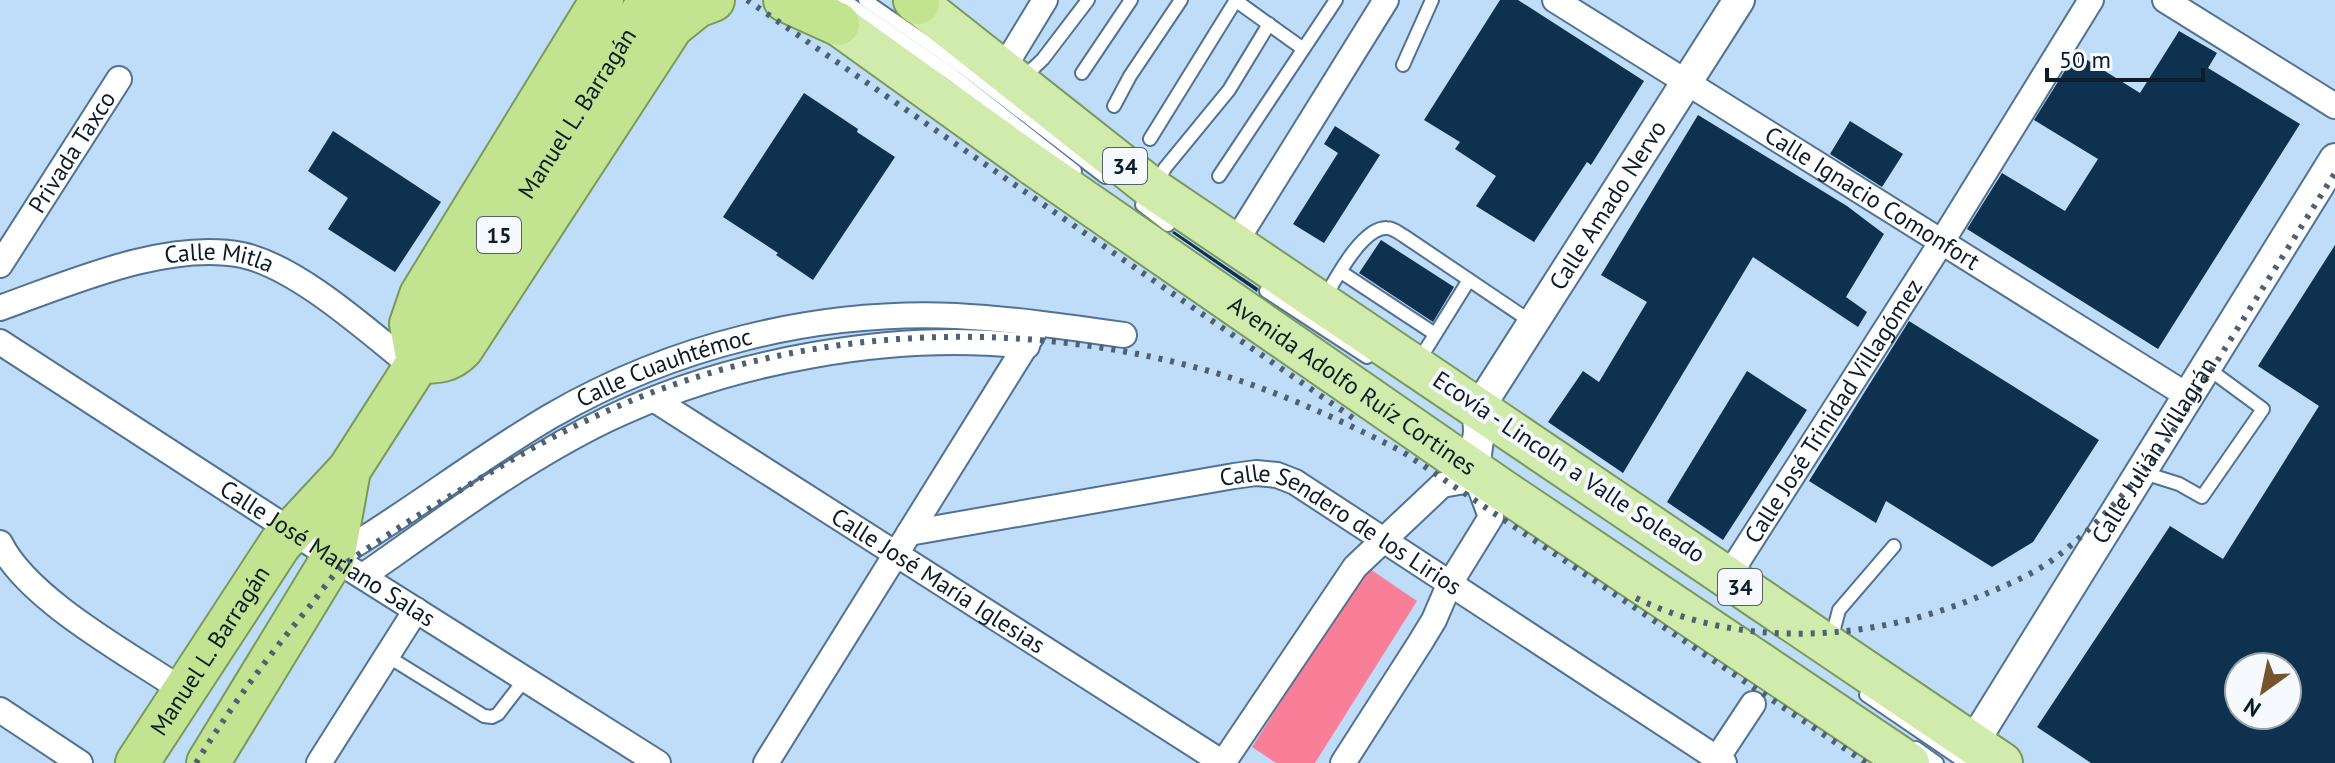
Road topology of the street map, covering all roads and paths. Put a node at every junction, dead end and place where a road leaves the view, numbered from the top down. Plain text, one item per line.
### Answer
1 (602, 0) edge
2 (650, 0) edge
3 (713, 0) edge
4 (785, 0) edge
5 (802, 0) edge
6 (1045, 0) edge
7 (1088, 0) edge
8 (1131, 0) edge
9 (1181, 0) edge
10 (1236, 0) edge
11 (1336, 0) edge
12 (1386, 0) edge
13 (1432, 0) edge
14 (1555, 0) edge
15 (1739, 0) edge
16 (2091, 0) edge
17 (2165, 0) edge
18 (916, 1) edge
19 (849, 8) edge
20 (1269, 24) junction
21 (1302, 48) junction
22 (1403, 65) dead end
23 (958, 71) junction
24 (1082, 73) dead end
25 (1011, 75) junction
26 (119, 79) dead end
27 (1688, 82) junction
28 (1114, 106) dead end
29 (2335, 106) edge
30 (1150, 139) dead end
31 (2333, 166) edge
32 (1219, 176) dead end
33 (1085, 179) dead end
34 (1112, 182) dead end
35 (1141, 203) junction
36 (1168, 225) dead end
37 (1159, 238) dead end
38 (1235, 243) junction
39 (1941, 243) junction
40 (0, 265) edge
41 (1469, 280) junction
42 (1266, 291) dead end
43 (1319, 302) junction
44 (1256, 304) dead end
45 (0, 308) edge
46 (1039, 322) junction
47 (1533, 323) junction
48 (1124, 335) dead end
49 (0, 342) edge
50 (1027, 346) junction
51 (1410, 355) junction
52 (416, 365) junction
53 (2206, 367) junction
54 (2188, 396) junction
55 (655, 400) junction
56 (1478, 445) junction
57 (349, 470) junction
58 (2141, 472) junction
59 (291, 530) junction
60 (1382, 541) junction
61 (0, 543) edge
62 (902, 543) junction
63 (1894, 546) dead end
64 (348, 567) junction
65 (1727, 578) junction
66 (1449, 585) junction
67 (416, 610) junction
68 (1829, 647) junction
69 (387, 656) junction
70 (525, 679) junction
71 (1851, 685) dead end
72 (182, 690) junction
73 (1753, 704) dead end
74 (0, 710) edge
75 (1903, 750) edge
76 (1980, 756) edge
77 (1718, 762) edge
78 (80, 763) edge
79 (137, 763) edge
80 (208, 763) edge
81 (319, 763) edge
82 (658, 763) edge
83 (766, 763) edge
84 (1223, 763) edge
85 (1343, 763) edge
86 (1937, 763) edge

1 - 52 highway
2 - 52 highway, Manuel L. Barragán / 15
3 - 52 highway
4 - 19 highway
5 - 19 main road, Avenida Adolfo Ruíz Cortines / 34
6 - 25 street
7 - 25 lane
8 - 24 lane
9 - 28 lane
10 - 20 lane
10 - 30 lane
11 - 21 lane
12 - 38 street
13 - 22 lane
14 - 27 street, Calle Ignacio Comonfort
15 - 27 street, Calle Amado Nervo
16 - 39 street, Calle José Trinidad Villagómez
17 - 29 street
18 - 25 main road, Avenida Adolfo Ruíz Cortines / 34
19 - 23 lane
19 - 23 lane
19 - 56 main road, Avenida Adolfo Ruíz Cortines / 34
20 - 21 lane
20 - 35 lane
21 - 32 lane
23 - 33 lane
23 - 34 lane
25 - 35 main road, Avenida Adolfo Ruíz Cortines / 34
26 - 40 street, Privada Taxco
27 - 39 street, Calle Ignacio Comonfort
27 - 47 street, Calle Amado Nervo
31 - 53 street, Calle Julián Villagrán
35 - 36 lane
35 - 37 lane
35 - 38 main road, Avenida Adolfo Ruíz Cortines / 34
38 - 43 main road, Avenida Adolfo Ruíz Cortines / 34
39 - 54 street, Calle Ignacio Comonfort
39 - 65 street, Calle José Trinidad Villagómez
41 - 43 lane
41 - 47 lane
41 - 51 lane
42 - 51 lane
43 - 44 lane
43 - 51 main road, Avenida Adolfo Ruíz Cortines / 34
45 - 52 street, Calle Mitla
46 - 48 street, Calle Cuauhtémoc
46 - 50 street
46 - 64 street, Calle Cuauhtémoc
47 - 56 street, Calle Amado Nervo
49 - 59 street, Calle José Mariano Salas
50 - 55 street, Calle Cuauhtémoc
50 - 62 street
51 - 56 main road, Avenida Adolfo Ruíz Cortines / 34
52 - 57 highway, Manuel L. Barragán / 15
53 - 54 street, Calle Julián Villagrán
53 - 58 lane
54 - 58 street, Calle Julián Villagrán
55 - 62 street, Calle José María Iglesias
55 - 64 street, Calle Cuauhtémoc
56 - 60 street
56 - 65 main road, Avenida Adolfo Ruíz Cortines / 34
56 - 66 street
56 - 75 main road, Avenida Adolfo Ruíz Cortines / 34
57 - 59 highway, Manuel L. Barragán / 15
57 - 64 highway, Manuel L. Barragán / 15
58 - 76 street, Calle Julián Villagrán
59 - 64 street, Calle José Mariano Salas
59 - 72 highway, Manuel L. Barragán / 15
60 - 62 street, Calle Sendero de los Lirios
60 - 66 street, Calle Sendero de los Lirios
60 - 84 street
61 - 72 street
62 - 83 street
62 - 84 street, Calle José María Iglesias
63 - 68 lane
64 - 67 street, Calle José Mariano Salas
64 - 80 highway, Manuel L. Barragán / 15
65 - 68 main road, Avenida Adolfo Ruíz Cortines / 34
66 - 77 street, Calle Sendero de los Lirios
66 - 85 street
67 - 69 street
67 - 70 street, Calle José Mariano Salas
68 - 76 main road, Avenida Adolfo Ruíz Cortines / 34
69 - 70 lane
69 - 81 street
70 - 82 street, Calle José Mariano Salas
71 - 76 lane
72 - 79 highway, Manuel L. Barragán / 15
73 - 77 street
74 - 78 street
75 - 86 lane

